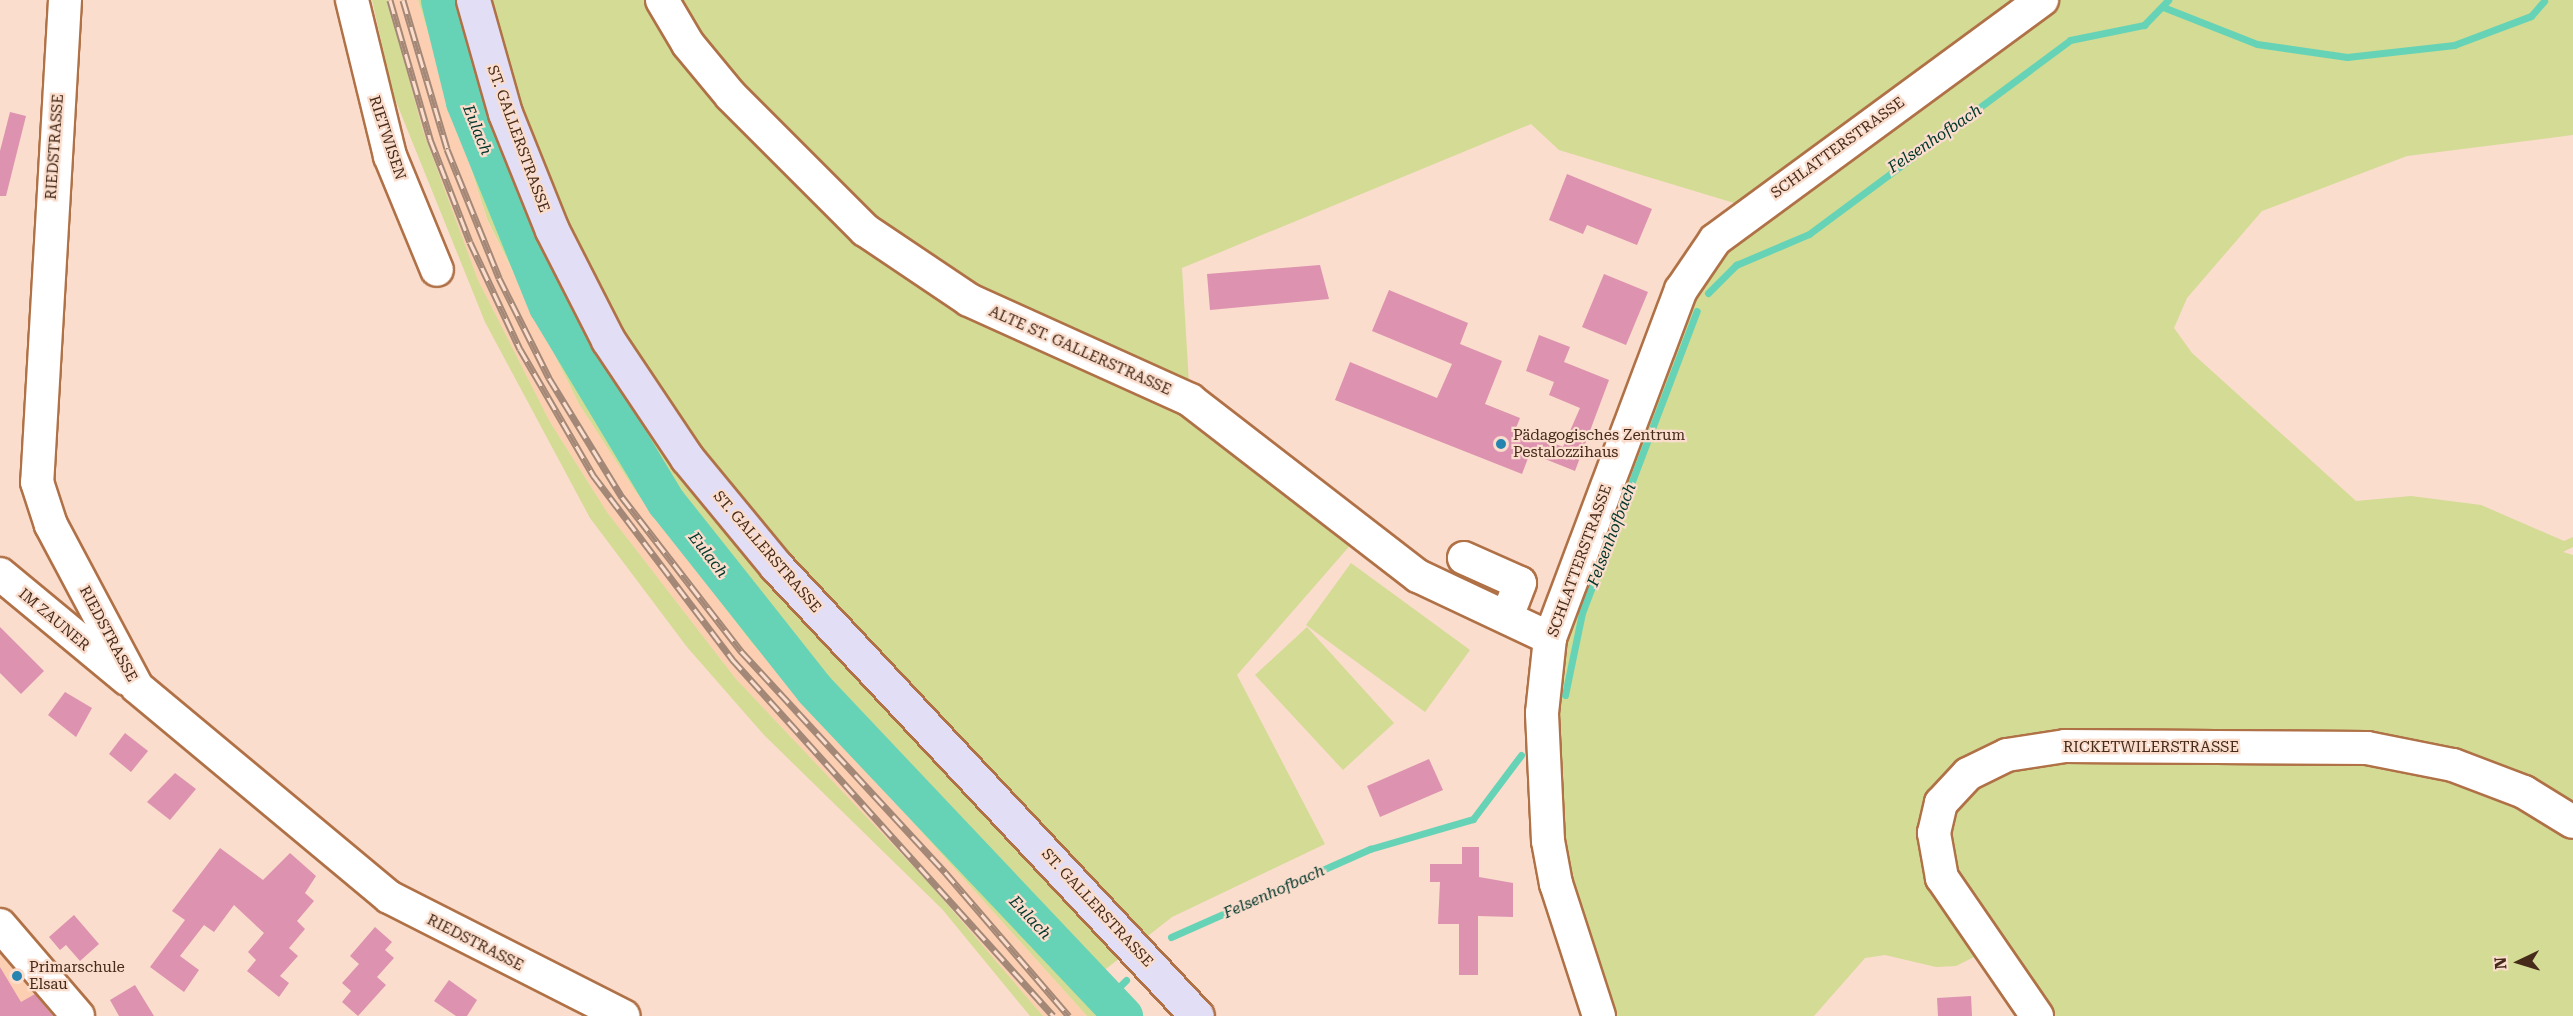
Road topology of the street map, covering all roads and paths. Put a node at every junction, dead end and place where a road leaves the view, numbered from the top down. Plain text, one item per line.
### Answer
1 (65, 0) edge
2 (352, 0) edge
3 (472, 0) edge
4 (662, 0) edge
5 (2043, 0) edge
6 (437, 270) dead end
7 (1464, 558) dead end
8 (0, 574) edge
9 (1507, 617) junction
10 (1550, 638) junction
11 (137, 687) junction
12 (2573, 822) edge
13 (0, 925) edge
14 (78, 1016) edge
15 (624, 1016) edge
16 (1197, 1016) edge
17 (1599, 1016) edge
18 (2037, 1016) edge

1 - 11 street, RIEDSTRASSE
2 - 6 street, RIETWISEN
3 - 16 main road, ST. GALLERSTRASSE
4 - 9 street, ALTE ST. GALLERSTRASSE
5 - 10 street, SCHLATTERSTRASSE
7 - 9 street
8 - 11 street, IM ZAUNER
9 - 10 street, ALTE ST. GALLERSTRASSE
10 - 17 street, SCHLATTERSTRASSE
11 - 15 street, RIEDSTRASSE
12 - 18 street, RICKETWILERSTRASSE
13 - 14 street

